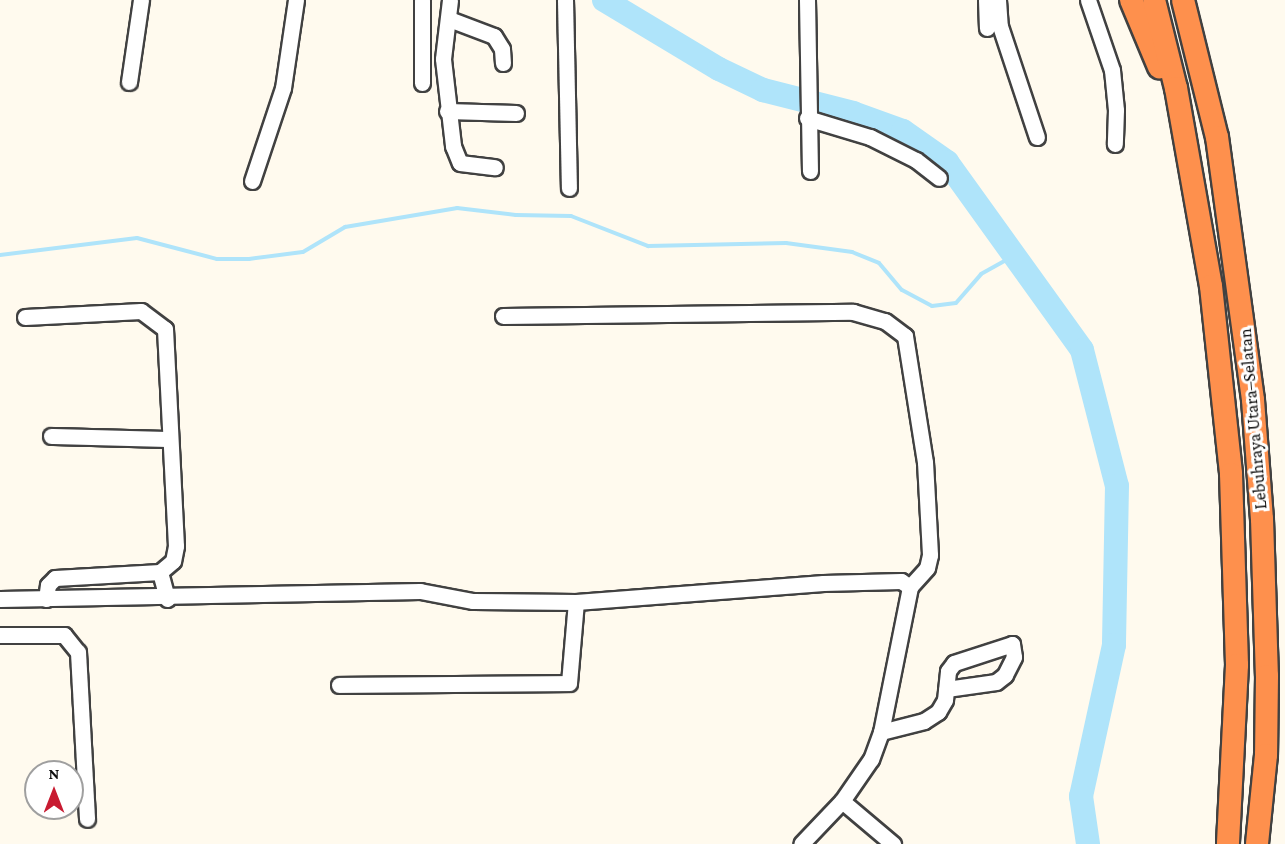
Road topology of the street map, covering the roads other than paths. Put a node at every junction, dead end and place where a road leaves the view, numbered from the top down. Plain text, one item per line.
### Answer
1 (141, 0) edge
2 (296, 0) edge
3 (422, 0) edge
4 (450, 0) edge
5 (565, 0) edge
6 (807, 0) edge
7 (986, 0) edge
8 (999, 0) edge
9 (1088, 0) edge
10 (1131, 0) edge
11 (1154, 0) edge
12 (1183, 0) edge
13 (450, 19) junction
14 (987, 28) dead end
15 (503, 63) dead end
16 (129, 82) dead end
17 (422, 83) dead end
18 (447, 111) junction
19 (516, 113) dead end
20 (807, 113) junction
21 (1181, 118) junction
22 (1037, 137) dead end
23 (1115, 144) dead end
24 (495, 167) dead end
25 (810, 171) dead end
26 (939, 178) dead end
27 (252, 181) dead end
28 (569, 188) dead end
29 (503, 316) dead end
30 (25, 317) dead end
31 (51, 436) dead end
32 (169, 439) junction
33 (160, 572) junction
34 (910, 587) junction
35 (167, 598) junction
36 (0, 599) edge
37 (46, 599) junction
38 (576, 602) junction
39 (0, 635) edge
40 (339, 685) dead end
41 (946, 689) dead end
42 (881, 732) junction
43 (842, 801) junction
44 (87, 819) dead end
45 (801, 844) edge
46 (893, 844) edge
47 (1228, 844) edge
48 (1257, 844) edge

1 - 16 street
2 - 27 street
3 - 17 street
4 - 13 street
5 - 28 street
6 - 20 street
7 - 14 street
8 - 22 street
9 - 23 street
10 - 21 highway
11 - 21 highway, Lebuhraya Utara–Selatan
12 - 48 highway, Lebuhraya Utara–Selatan
13 - 15 street
13 - 18 street
18 - 19 street
18 - 24 street
20 - 25 street
20 - 26 street
21 - 47 highway, Lebuhraya Utara–Selatan
29 - 34 street
30 - 32 street
31 - 32 street
32 - 33 street
33 - 35 street
33 - 37 street
34 - 38 street
34 - 42 street
35 - 37 street
35 - 38 street
36 - 37 street
38 - 40 street
39 - 44 street
41 - 42 street
42 - 43 street
43 - 45 street
43 - 46 street

